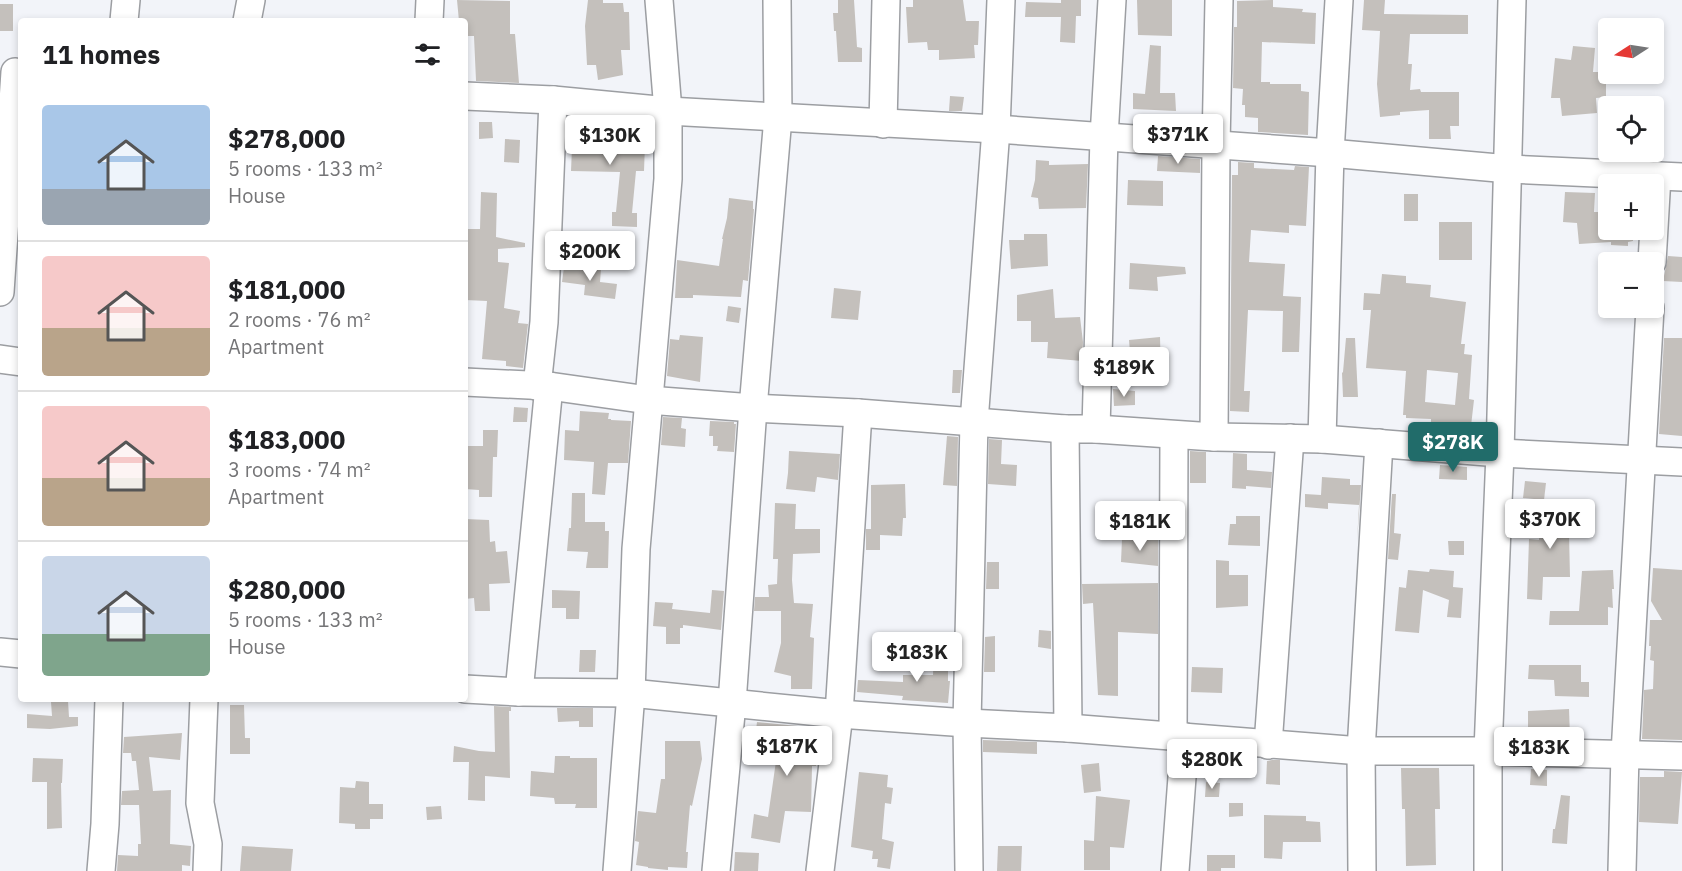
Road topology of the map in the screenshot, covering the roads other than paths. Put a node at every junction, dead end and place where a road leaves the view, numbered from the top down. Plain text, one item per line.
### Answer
1 (126, 0) edge
2 (251, 0) edge
3 (430, 0) edge
4 (659, 0) edge
5 (777, 0) edge
6 (886, 0) edge
7 (1001, 0) edge
8 (1112, 0) edge
9 (1219, 0) edge
10 (1339, 0) edge
11 (1512, 0) edge
12 (124, 18) edge
13 (248, 18) edge
14 (429, 18) edge
15 (12, 72) edge
16 (468, 96) edge
17 (553, 100) junction
18 (668, 111) junction
19 (778, 117) junction
20 (883, 124) junction
21 (996, 129) junction
22 (1104, 137) junction
23 (1216, 145) junction
24 (1330, 153) junction
25 (1509, 169) junction
26 (1670, 176) edge
27 (1655, 252) edge
28 (0, 292) edge
29 (1649, 318) edge
30 (0, 359) edge
31 (18, 362) edge
32 (468, 382) edge
33 (543, 386) junction
34 (648, 400) junction
35 (753, 408) junction
36 (858, 413) junction
37 (974, 422) junction
38 (1065, 429) junction
39 (1096, 429) junction
40 (1174, 435) junction
41 (1214, 437) junction
42 (1290, 438) junction
43 (1322, 439) junction
44 (1379, 443) junction
45 (1500, 453) junction
46 (1642, 460) junction
47 (1682, 462) edge
48 (0, 652) edge
49 (18, 654) edge
50 (468, 689) edge
51 (519, 692) junction
52 (631, 693) junction
53 (109, 702) edge
54 (204, 702) edge
55 (732, 703) junction
56 (839, 714) junction
57 (967, 723) junction
58 (1068, 728) junction
59 (1179, 737) junction
60 (1268, 745) junction
61 (1361, 751) junction
62 (1488, 751) junction
63 (1625, 754) junction
64 (1682, 756) edge
65 (101, 871) edge
66 (207, 871) edge
67 (617, 871) edge
68 (716, 871) edge
69 (820, 871) edge
70 (969, 871) edge
71 (1175, 871) edge
72 (1362, 871) edge
73 (1488, 871) edge
74 (1622, 871) edge

1 - 12 street
2 - 13 street
3 - 14 street
4 - 18 street
5 - 19 street
6 - 20 street
7 - 21 street
8 - 22 street
9 - 23 street
10 - 24 street
11 - 25 street
15 - 28 street
16 - 17 street
17 - 18 street
17 - 33 street
18 - 19 street
18 - 34 street
19 - 20 street
19 - 35 street
20 - 21 street
21 - 22 street
21 - 37 street
22 - 23 street
22 - 39 street
23 - 24 street
23 - 41 street
24 - 25 street
24 - 43 street
25 - 26 street
25 - 45 street
26 - 27 street
29 - 46 street
30 - 31 street
32 - 33 street
33 - 34 street
33 - 51 street
34 - 35 street
34 - 52 street
35 - 36 street
35 - 55 street
36 - 37 street
36 - 56 street
37 - 38 street
37 - 57 street
38 - 39 street
38 - 58 street
39 - 40 street
40 - 41 street
40 - 59 street
41 - 42 street
42 - 43 street
42 - 60 street
43 - 44 street
44 - 45 street
44 - 61 street
45 - 46 street
45 - 62 street
46 - 47 street
46 - 63 street
48 - 49 street
50 - 51 street
51 - 52 street
52 - 55 street
52 - 67 street
53 - 65 street
54 - 66 street
55 - 56 street
55 - 68 street
56 - 57 street
56 - 69 street
57 - 58 street
57 - 70 street
58 - 59 street
59 - 60 street
59 - 71 street
60 - 61 street
61 - 62 street
61 - 72 street
62 - 63 street
62 - 73 street
63 - 64 street
63 - 74 street

